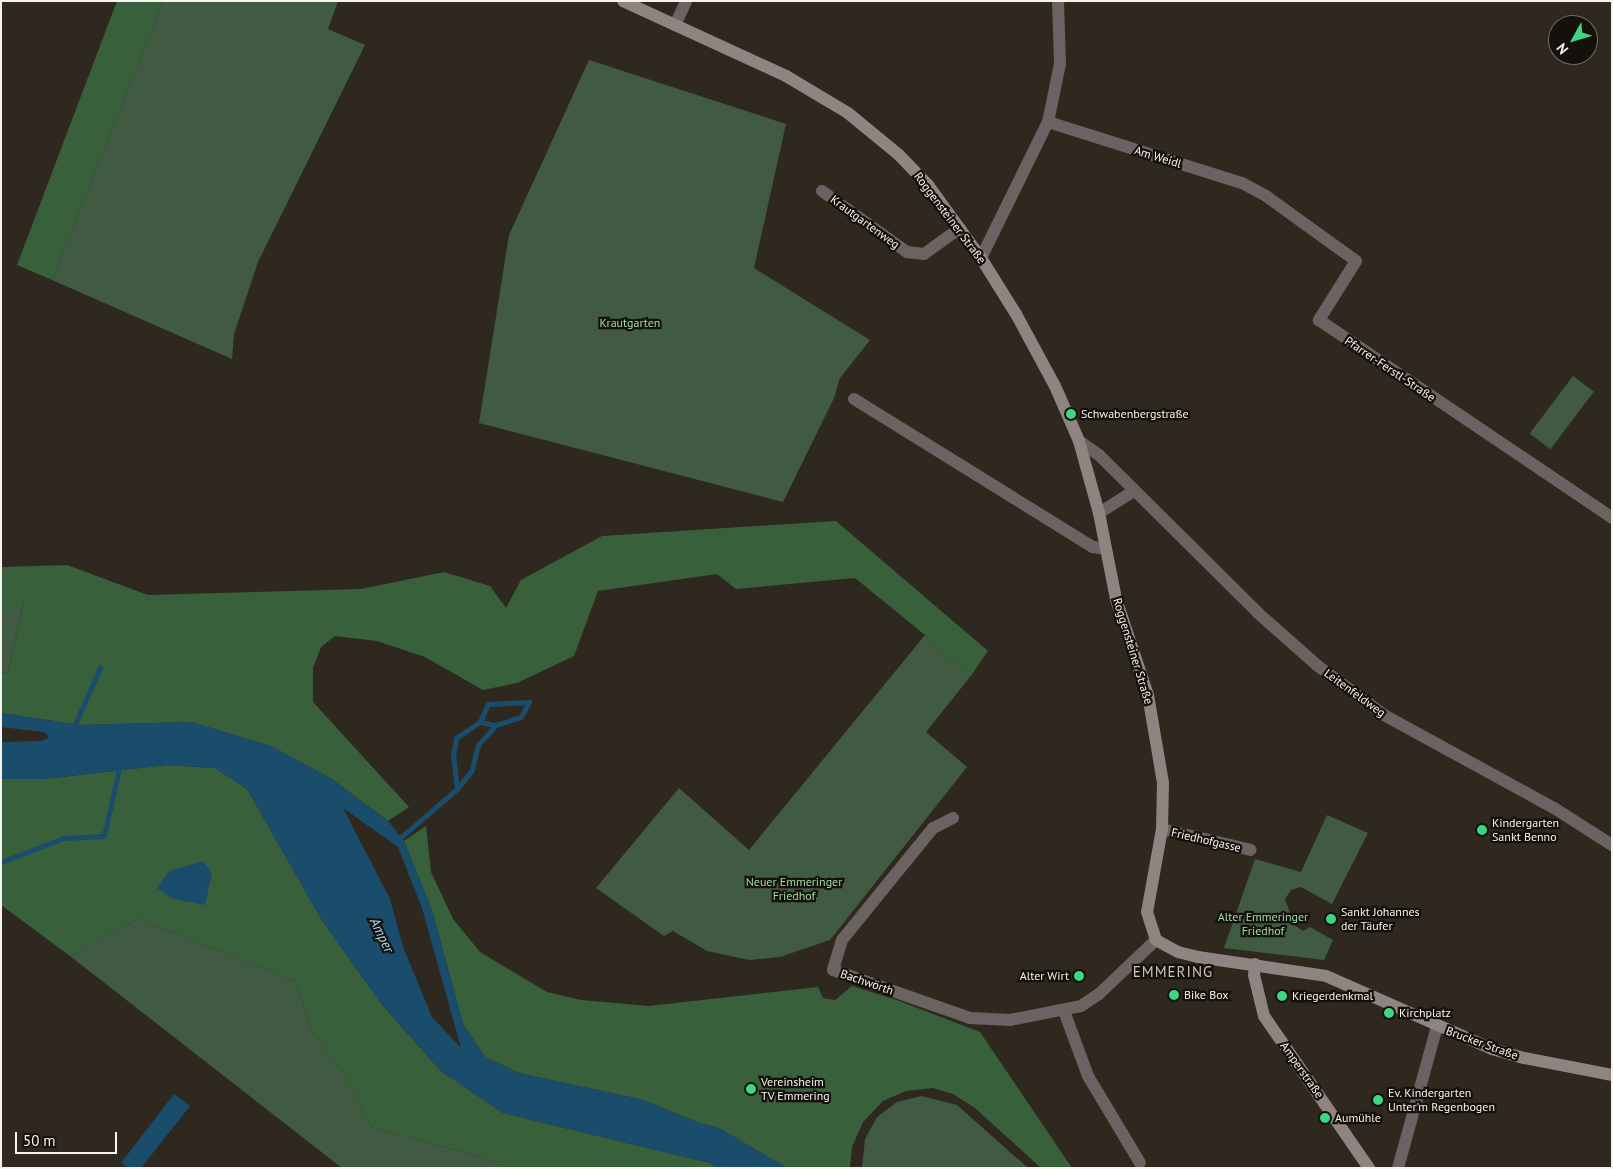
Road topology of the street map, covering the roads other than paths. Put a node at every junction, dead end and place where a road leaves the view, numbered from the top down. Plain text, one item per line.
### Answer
1 (623, 1) edge
2 (686, 1) edge
3 (1058, 1) edge
4 (674, 24) junction
5 (1048, 122) junction
6 (822, 191) dead end
7 (1266, 196) joint
8 (960, 228) junction
9 (982, 258) junction
10 (854, 398) dead end
11 (1078, 441) junction
12 (1134, 491) junction
13 (1099, 513) junction
14 (1612, 518) edge
15 (1106, 548) junction
16 (953, 818) dead end
17 (1162, 829) junction
18 (1612, 845) edge
19 (1251, 850) dead end
20 (1156, 940) junction
21 (1255, 964) junction
22 (1064, 1011) junction
23 (1437, 1026) junction
24 (1612, 1075) edge
25 (1140, 1163) dead end
26 (1369, 1168) edge
27 (1398, 1168) edge

1 - 4 street, Roggensteiner Straße
2 - 4 street
3 - 5 street
4 - 8 street, Roggensteiner Straße
5 - 7 street, Am Weidl
5 - 9 street
6 - 8 street, Krautgartenweg
7 - 14 street, Pfarrer-Ferstl-Straße
8 - 9 street, Roggensteiner Straße
9 - 11 street, Roggensteiner Straße
10 - 15 street
11 - 12 street, Leitenfeldweg
11 - 13 street, Roggensteiner Straße
12 - 13 street
12 - 18 street, Leitenfeldweg
13 - 15 street, Roggensteiner Straße
15 - 17 street, Roggensteiner Straße
16 - 22 street, Bachwörth
17 - 19 street, Friedhofgasse
17 - 20 street, Roggensteiner Straße
20 - 21 street
20 - 22 street, Bachwörth
21 - 23 street, Brucker Straße
21 - 26 street, Amperstraße
22 - 25 street
23 - 24 street, Brucker Straße
23 - 27 street

